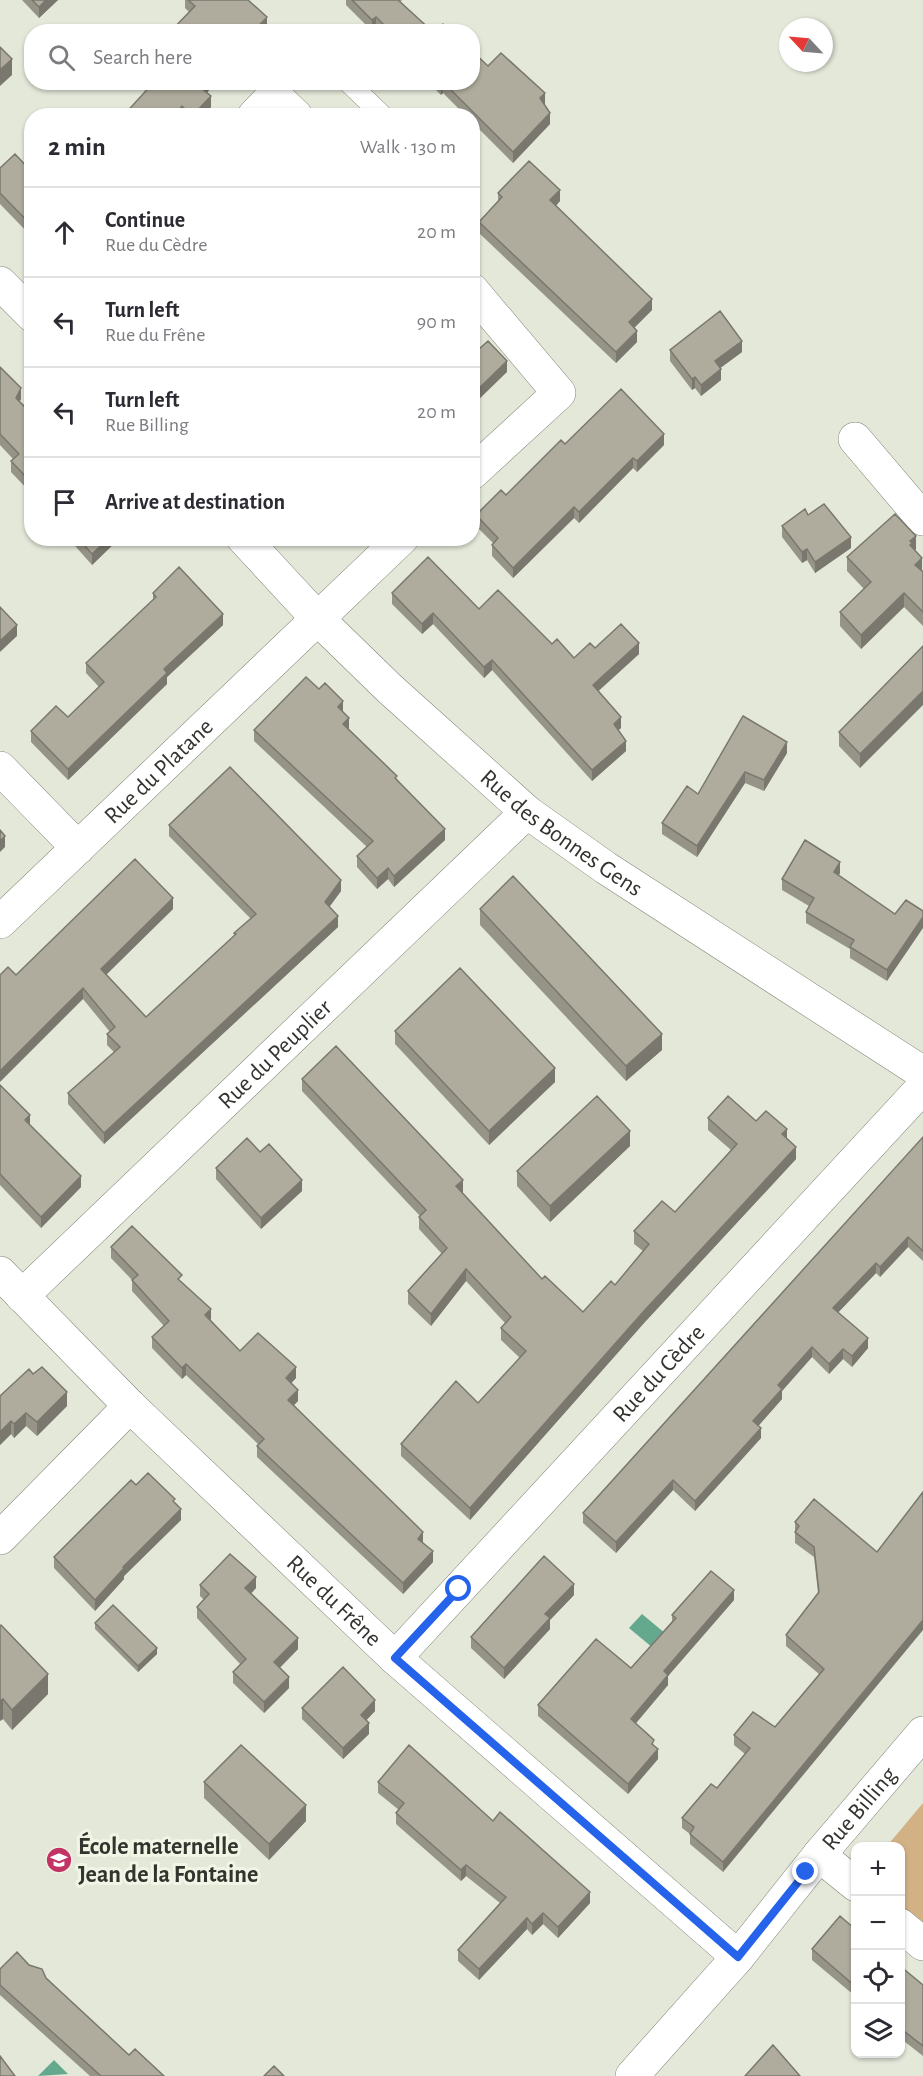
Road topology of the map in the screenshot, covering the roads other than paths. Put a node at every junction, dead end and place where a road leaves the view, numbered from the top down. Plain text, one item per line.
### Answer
1 (356, 90) edge
2 (375, 108) edge
3 (0, 283) edge
4 (480, 299) edge
5 (24, 307) edge
6 (855, 439) dead end
7 (480, 466) edge
8 (923, 519) edge
9 (250, 546) edge
10 (394, 546) edge
11 (317, 618) junction
12 (0, 768) edge
13 (527, 812) junction
14 (78, 848) junction
15 (0, 922) edge
16 (923, 1073) edge
17 (923, 1087) edge
18 (11, 1285) edge
19 (130, 1407) junction
20 (0, 1538) edge
21 (395, 1658) junction
22 (923, 1733) edge
23 (819, 1856) junction
24 (851, 1882) edge
25 (905, 1929) edge
26 (923, 1944) edge
27 (738, 1957) junction
28 (632, 2076) edge

1 - 2 lane
3 - 5 street
4 - 7 street
6 - 8 street
9 - 11 street, Rue des Bonnes Gens
10 - 11 street, Rue du Platane
11 - 13 street, Rue des Bonnes Gens
11 - 14 street, Rue du Platane
12 - 14 street
13 - 16 street, Rue des Bonnes Gens
13 - 18 street, Rue du Peuplier
14 - 15 street, Rue du Platane
17 - 21 street, Rue du Cèdre
18 - 19 street, Rue du Frêne
19 - 20 street
19 - 21 street, Rue du Frêne
21 - 27 street, Rue du Frêne
22 - 23 street, Rue Billing
23 - 24 street
23 - 27 street, Rue Billing
25 - 26 street
27 - 28 street, Rue Billing

